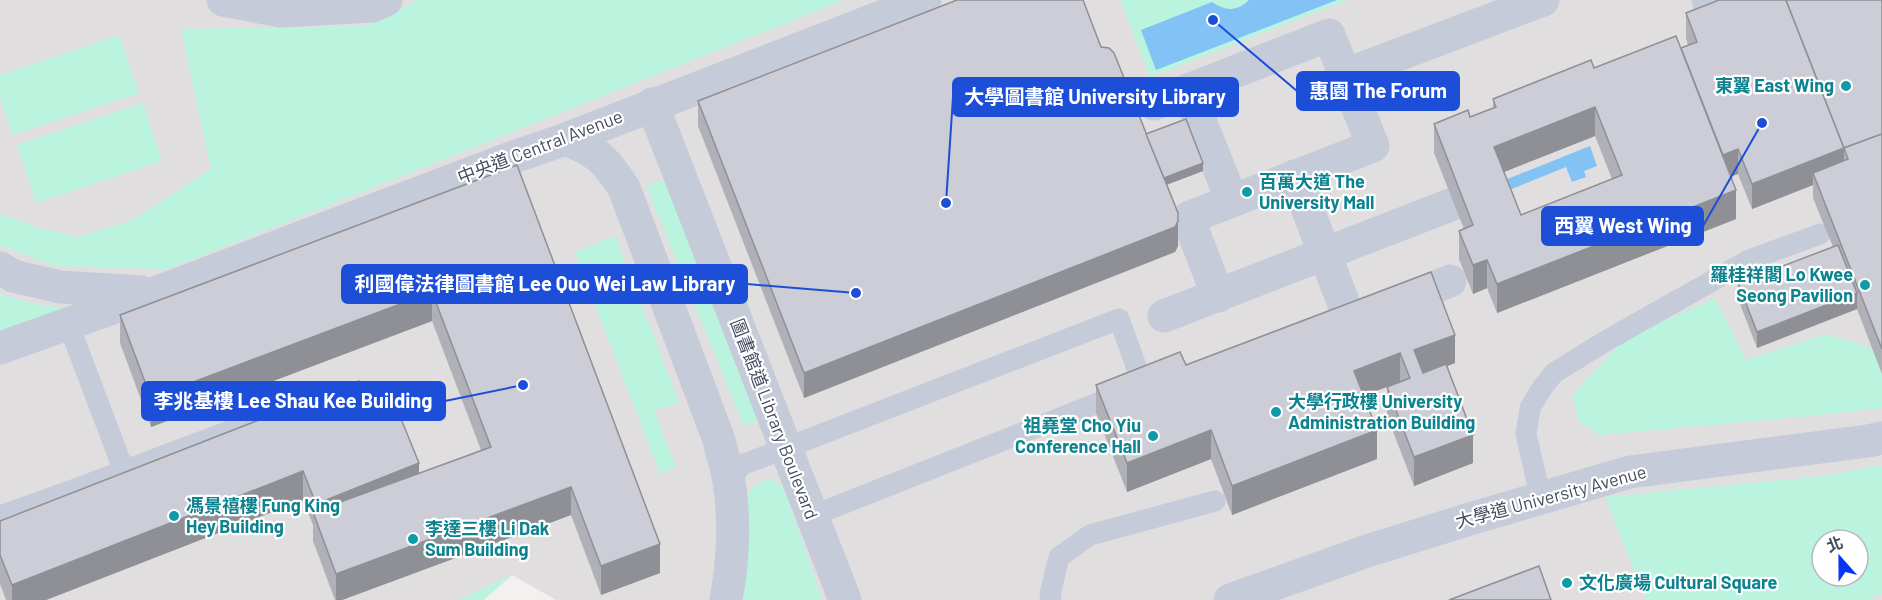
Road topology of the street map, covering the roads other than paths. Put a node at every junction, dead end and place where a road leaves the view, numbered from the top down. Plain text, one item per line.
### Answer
1 (223, 0) edge
2 (386, 0) edge
3 (925, 0) edge
4 (1543, 0) edge
5 (1346, 75) junction
6 (1188, 90) junction
7 (652, 104) junction
8 (1154, 104) dead end
9 (566, 139) junction
10 (1294, 176) junction
11 (1232, 201) junction
12 (1454, 204) edge
13 (1820, 234) dead end
14 (1324, 255) junction
15 (0, 268) edge
16 (1450, 281) dead end
17 (155, 293) junction
18 (1218, 296) junction
19 (1164, 316) dead end
20 (68, 323) junction
21 (0, 348) edge
22 (322, 396) edge
23 (1882, 438) edge
24 (786, 448) junction
25 (124, 471) junction
26 (729, 481) junction
27 (1541, 499) junction
28 (1215, 501) dead end
29 (0, 516) edge
30 (812, 516) junction
31 (726, 600) edge
32 (845, 600) edge
33 (1051, 600) edge
34 (1230, 600) edge

1 - 2 street
3 - 7 street, 中央道 Central Avenue
4 - 5 street
5 - 6 street
5 - 10 street
6 - 8 street
6 - 11 street
7 - 9 street, 中央道 Central Avenue
7 - 24 street, 圖書館道 Library Boulevard
9 - 17 street, 中央道 Central Avenue
9 - 26 street
10 - 11 street
10 - 14 street
11 - 18 street
12 - 14 street
13 - 27 lane
14 - 16 street
14 - 18 street
15 - 17 street, 中央道 Central Avenue
17 - 20 street, 中央道 Central Avenue
18 - 19 street
20 - 21 street, 中央道 Central Avenue
20 - 25 lane
22 - 25 lane
23 - 27 street, 大學道 University Avenue
24 - 26 lane
24 - 30 street, 圖書館道 Library Boulevard
24 - 30 lane
25 - 29 lane
26 - 31 street
27 - 34 street, 大學道 University Avenue
28 - 33 lane
30 - 32 street, 圖書館道 Library Boulevard

